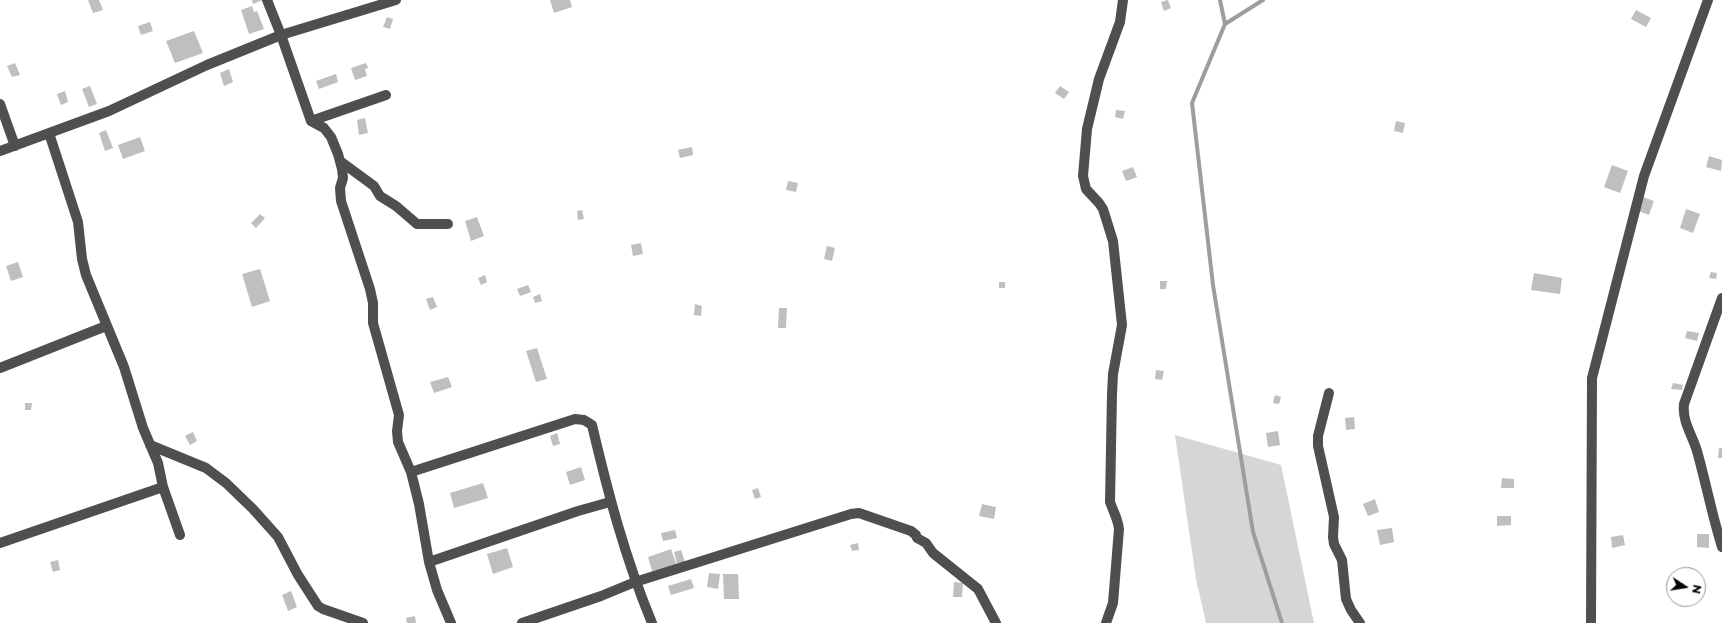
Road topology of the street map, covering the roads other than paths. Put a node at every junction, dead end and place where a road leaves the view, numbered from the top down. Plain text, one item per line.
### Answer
1 (267, 0) edge
2 (396, 0) edge
3 (1123, 0) edge
4 (1708, 0) edge
5 (282, 35) junction
6 (386, 95) dead end
7 (0, 104) edge
8 (311, 121) junction
9 (49, 133) junction
10 (14, 146) junction
11 (0, 151) edge
12 (340, 161) junction
13 (448, 224) dead end
14 (1722, 298) edge
15 (106, 326) junction
16 (0, 368) edge
17 (1329, 393) dead end
18 (150, 445) junction
19 (410, 472) junction
20 (162, 487) junction
21 (610, 502) junction
22 (180, 535) dead end
23 (0, 543) edge
24 (1722, 547) edge
25 (429, 562) junction
26 (635, 582) junction
27 (363, 623) edge
28 (451, 623) edge
29 (522, 623) edge
30 (652, 623) edge
31 (996, 623) edge
32 (1106, 623) edge
33 (1360, 623) edge
34 (1591, 623) edge

1 - 5 street
2 - 5 street
3 - 32 street
4 - 34 street
5 - 8 street
5 - 9 street
6 - 8 street
7 - 10 street
8 - 12 street
9 - 10 street
9 - 15 street
10 - 11 street
12 - 13 street
12 - 19 street
14 - 24 street
15 - 16 street
15 - 18 street
17 - 33 street
18 - 20 street
18 - 27 street
19 - 21 street
19 - 25 street
20 - 22 street
20 - 23 street
21 - 25 street
21 - 26 street
25 - 28 street
26 - 29 street
26 - 30 street
26 - 31 street

